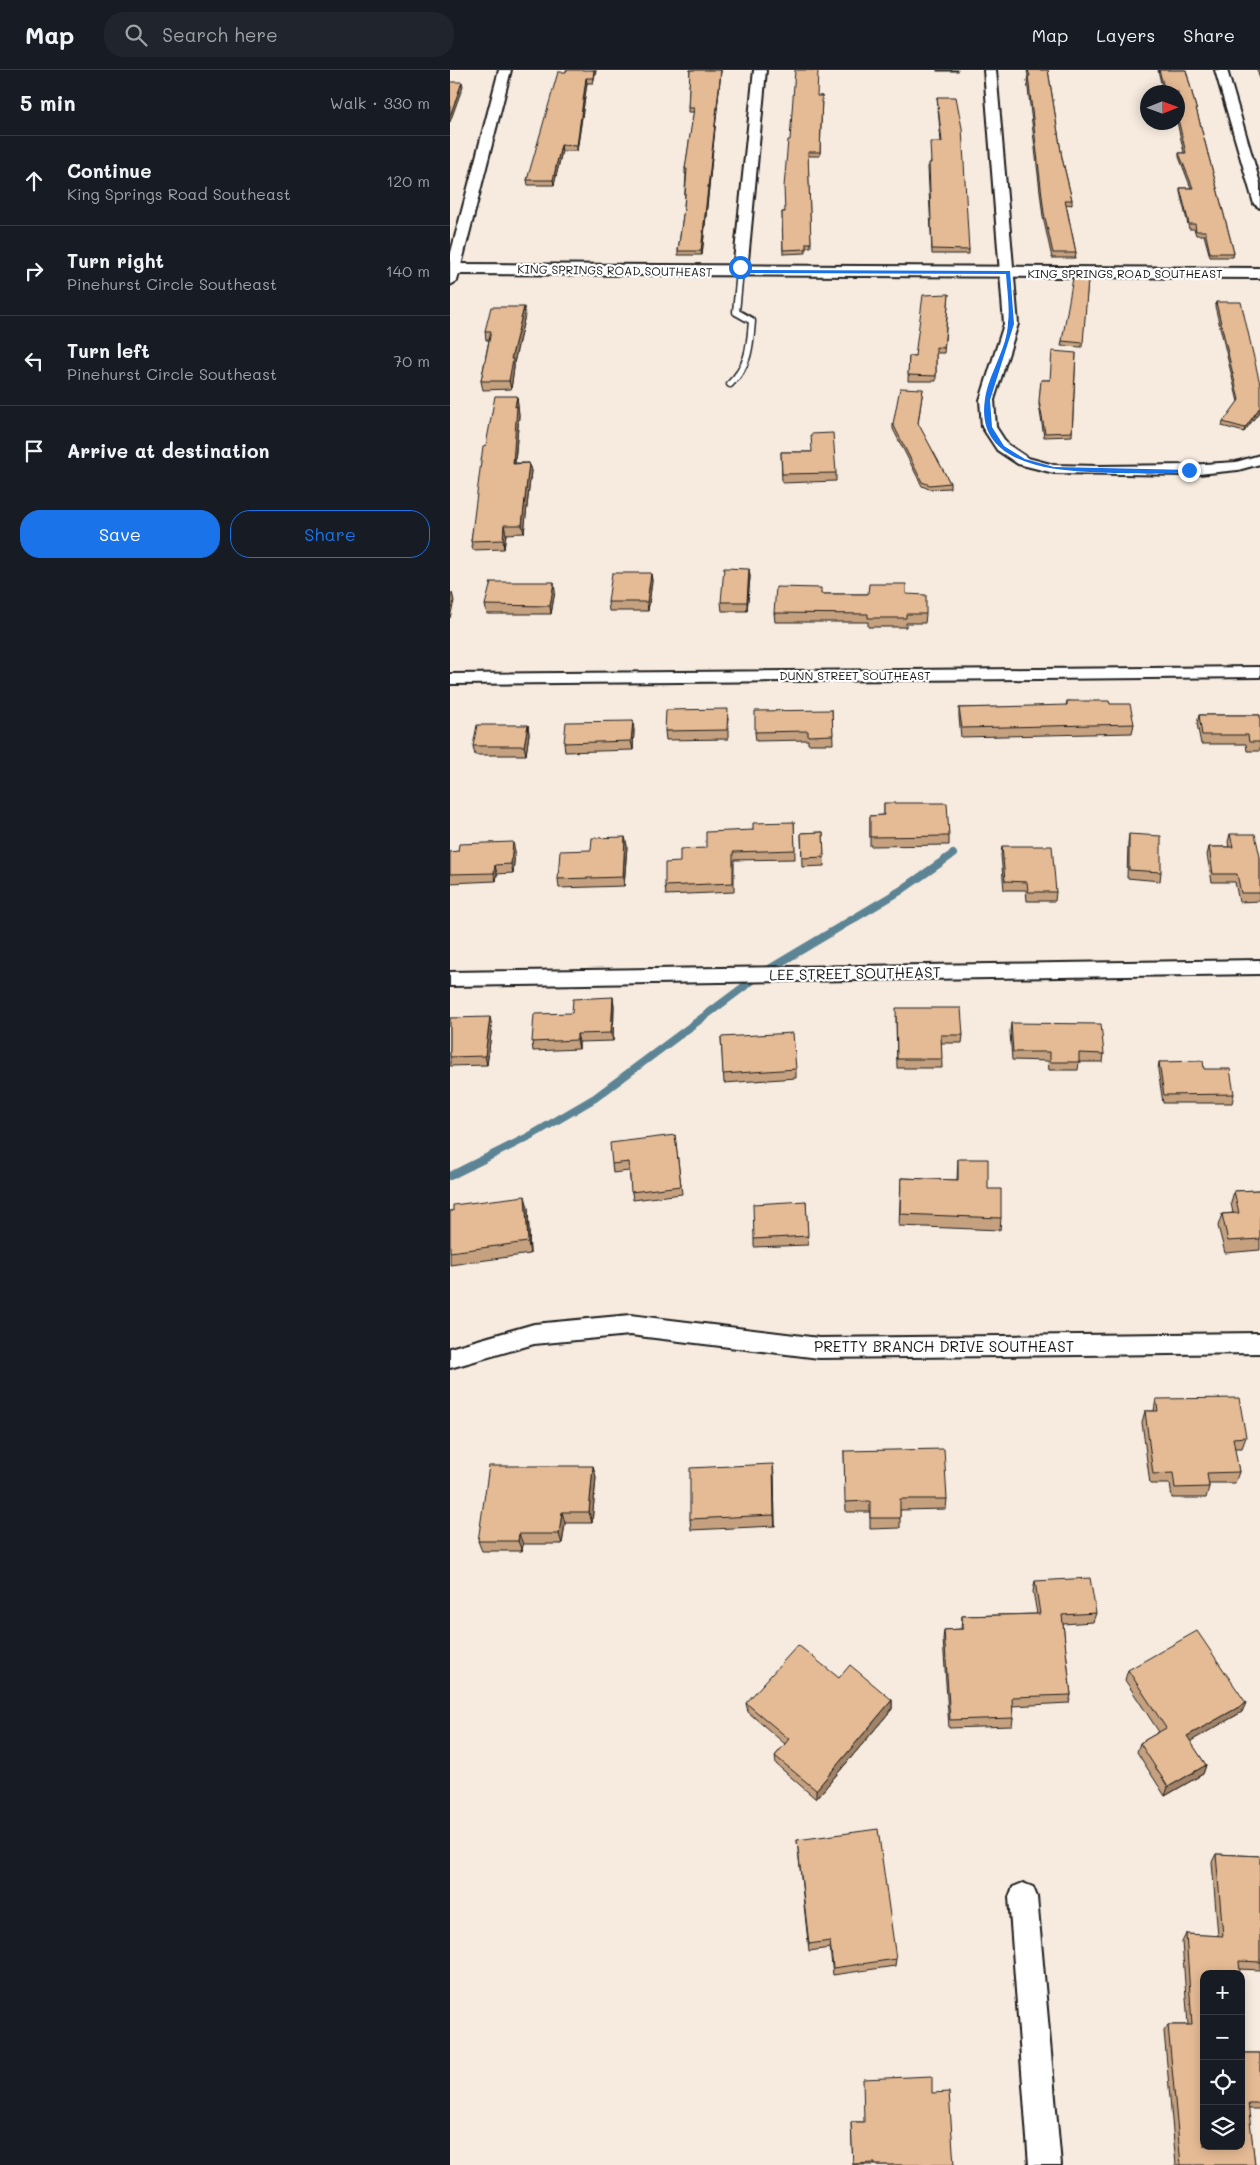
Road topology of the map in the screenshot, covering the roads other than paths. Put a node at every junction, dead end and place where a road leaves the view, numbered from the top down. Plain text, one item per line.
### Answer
1 (505, 70) edge
2 (760, 70) edge
3 (990, 70) edge
4 (1221, 70) edge
5 (1260, 204) edge
6 (740, 272) junction
7 (1008, 272) junction
8 (450, 273) edge
9 (1260, 273) edge
10 (730, 384) dead end
11 (1260, 459) edge
12 (1260, 672) edge
13 (450, 679) edge
14 (1260, 967) edge
15 (450, 979) edge
16 (1260, 1343) edge
17 (450, 1358) edge
18 (1023, 1897) dead end
19 (1045, 2165) edge

1 - 8 street
2 - 6 street
3 - 7 street
4 - 5 street
6 - 7 street, KING SPRINGS ROAD SOUTHEAST
6 - 8 street, KING SPRINGS ROAD SOUTHEAST
6 - 10 lane
7 - 9 street, KING SPRINGS ROAD SOUTHEAST
7 - 11 street
12 - 13 street, DUNN STREET SOUTHEAST
14 - 15 street, LEE STREET SOUTHEAST
16 - 17 street, PRETTY BRANCH DRIVE SOUTHEAST
18 - 19 street

